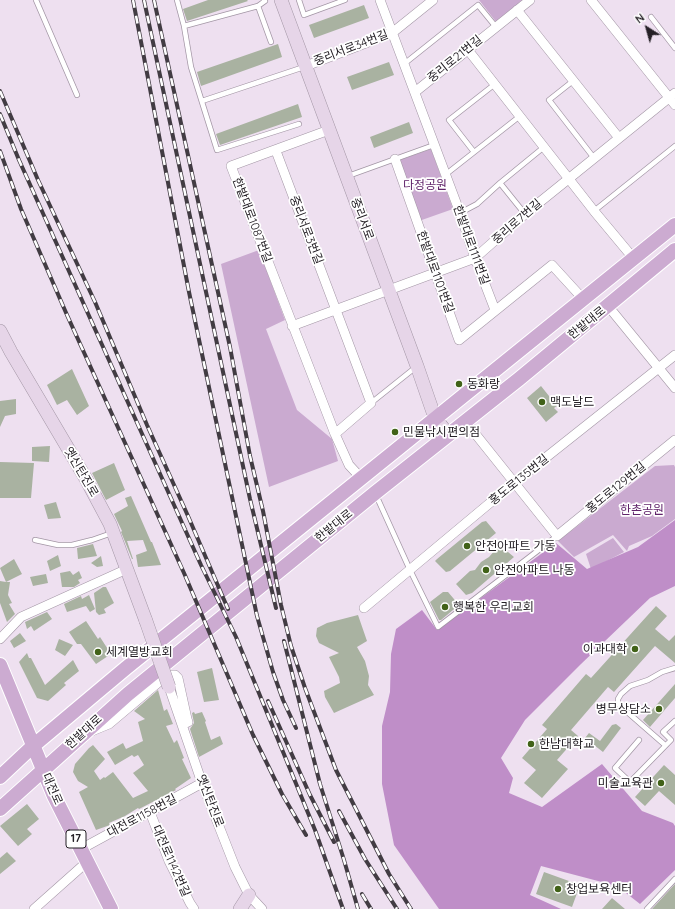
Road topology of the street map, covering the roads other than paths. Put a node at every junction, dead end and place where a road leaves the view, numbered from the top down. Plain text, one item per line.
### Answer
1 (36, 0) edge
2 (177, 0) edge
3 (264, 0) edge
4 (281, 0) edge
5 (299, 0) edge
6 (345, 0) edge
7 (380, 0) edge
8 (433, 0) edge
9 (530, 0) edge
10 (591, 0) edge
11 (258, 6) junction
12 (517, 10) junction
13 (651, 17) dead end
14 (184, 26) junction
15 (496, 26) junction
16 (392, 33) junction
17 (271, 42) dead end
18 (675, 48) edge
19 (468, 50) junction
20 (404, 64) junction
21 (306, 66) junction
22 (573, 81) junction
23 (495, 84) junction
24 (414, 92) junction
25 (77, 95) dead end
26 (673, 98) edge
27 (202, 101) junction
28 (520, 116) junction
29 (299, 124) dead end
30 (329, 130) junction
31 (619, 138) junction
32 (434, 145) junction
33 (675, 146) edge
34 (544, 147) junction
35 (276, 151) junction
36 (474, 152) junction
37 (594, 158) junction
38 (395, 159) junction
39 (446, 175) junction
40 (346, 177) junction
41 (569, 178) junction
42 (500, 183) junction
43 (594, 211) junction
44 (460, 213) junction
45 (525, 214) junction
46 (675, 225) edge
47 (675, 250) edge
48 (475, 258) junction
49 (634, 258) junction
50 (435, 272) junction
51 (388, 290) junction
52 (584, 300) junction
53 (608, 306) junction
54 (336, 310) junction
55 (495, 310) junction
56 (292, 326) junction
57 (0, 331) edge
58 (675, 355) edge
59 (417, 366) junction
60 (658, 368) junction
61 (675, 388) edge
62 (371, 403) junction
63 (435, 418) junction
64 (465, 421) junction
65 (335, 434) junction
66 (448, 434) junction
67 (675, 440) edge
68 (362, 478) junction
69 (515, 482) junction
70 (375, 493) junction
71 (113, 532) junction
72 (558, 536) junction
73 (35, 540) dead end
74 (127, 570) junction
75 (410, 570) junction
76 (364, 608) dead end
77 (0, 639) edge
78 (0, 665) edge
79 (675, 668) edge
80 (170, 687) joint
81 (675, 721) edge
82 (182, 725) junction
83 (78, 737) junction
84 (639, 740) dead end
85 (665, 745) junction
86 (33, 746) junction
87 (43, 769) junction
88 (0, 777) edge
89 (202, 783) junction
90 (0, 809) edge
91 (150, 812) junction
92 (84, 855) junction
93 (675, 879) edge
94 (249, 895) junction
95 (34, 909) edge
96 (111, 909) edge
97 (194, 909) edge
98 (240, 909) edge
99 (262, 909) edge
100 (648, 909) edge

1 - 25 lane
2 - 14 lane
3 - 11 lane
4 - 21 main road, 중리서로
5 - 6 lane
7 - 16 street, 한밭대로1111번길
8 - 16 street, 중리서로34번길
9 - 12 street, 중리로21번길
10 - 26 street
11 - 14 lane
11 - 17 lane
12 - 15 street, 중리로21번길
12 - 22 street
13 - 18 lane
14 - 27 lane
15 - 19 street, 중리로21번길
15 - 20 lane
16 - 20 street, 한밭대로1111번길
16 - 21 street, 중리서로34번길
19 - 23 street
19 - 24 street, 중리로21번길
20 - 24 street, 한밭대로1111번길
21 - 27 lane
21 - 30 main road, 중리서로
22 - 31 street
22 - 37 lane
23 - 28 street
23 - 36 lane
24 - 32 street, 한밭대로1111번길
26 - 31 street, 중리로7번길
27 - 29 lane
28 - 34 street
28 - 36 lane
30 - 35 street, 한밭대로1087번길
30 - 40 main road, 중리서로
31 - 37 street, 중리로7번길
32 - 38 lane
32 - 39 street, 한밭대로1111번길
33 - 43 lane
34 - 41 street
34 - 42 lane
35 - 54 street, 중리서로3번길
35 - 56 street, 한밭대로1087번길
36 - 39 lane
37 - 41 street, 중리로7번길
38 - 40 lane
38 - 50 street, 한밭대로1101번길
39 - 44 street, 한밭대로1111번길
40 - 51 main road, 중리서로
41 - 43 street
41 - 45 street, 중리로7번길
42 - 44 lane
42 - 45 lane
43 - 49 street
44 - 48 street, 한밭대로1111번길
45 - 48 street, 중리로7번길
46 - 49 main road, 한밭대로
47 - 53 main road, 한밭대로
48 - 50 street, 중리로7번길
48 - 55 street, 한밭대로1111번길
49 - 52 main road, 한밭대로
50 - 51 street, 중리로7번길
50 - 55 street, 한밭대로1101번길
51 - 54 street
51 - 59 main road, 중리서로
52 - 55 street
52 - 63 main road, 한밭대로
53 - 60 street
53 - 64 main road, 한밭대로
54 - 56 street
54 - 62 street, 중리서로3번길
56 - 65 street, 한밭대로1087번길
57 - 71 main road, 옛신탄진로
58 - 60 street, 홍도로135번길
59 - 62 lane
59 - 63 main road, 중리서로
60 - 61 street
60 - 69 street, 홍도로135번길
62 - 65 street
63 - 66 main road, 중리서로
63 - 68 main road, 한밭대로
64 - 66 main road, 한밭대로
64 - 69 street
65 - 68 street, 한밭대로1087번길
66 - 70 main road, 한밭대로
67 - 72 street, 홍도로129번길
68 - 86 main road, 한밭대로
69 - 72 street
69 - 75 street, 홍도로135번길
70 - 75 lane
70 - 83 main road, 한밭대로
71 - 73 lane
71 - 74 main road, 옛신탄진로
72 - 75 lane
74 - 77 street
74 - 80 main road, 옛신탄진로, bridge
75 - 76 street, 홍도로135번길
78 - 86 main road, 대전로 / 17
79 - 85 lane
80 - 82 street, 옛신탄진로
81 - 85 lane
82 - 83 street
82 - 89 street, 옛신탄진로
83 - 87 main road, 한밭대로
84 - 85 lane
86 - 87 main road, 대전로 / 17
86 - 88 main road, 한밭대로
87 - 90 main road, 한밭대로
87 - 92 main road, 대전로 / 17
89 - 91 street, 대전로1158번길
89 - 94 street, 옛신탄진로
91 - 92 street, 대전로1158번길
91 - 97 street, 대전로1142번길
92 - 95 street, 대전로1158번길
92 - 96 main road, 대전로 / 17
93 - 100 lane
94 - 98 main road
94 - 99 street, 옛신탄진로

